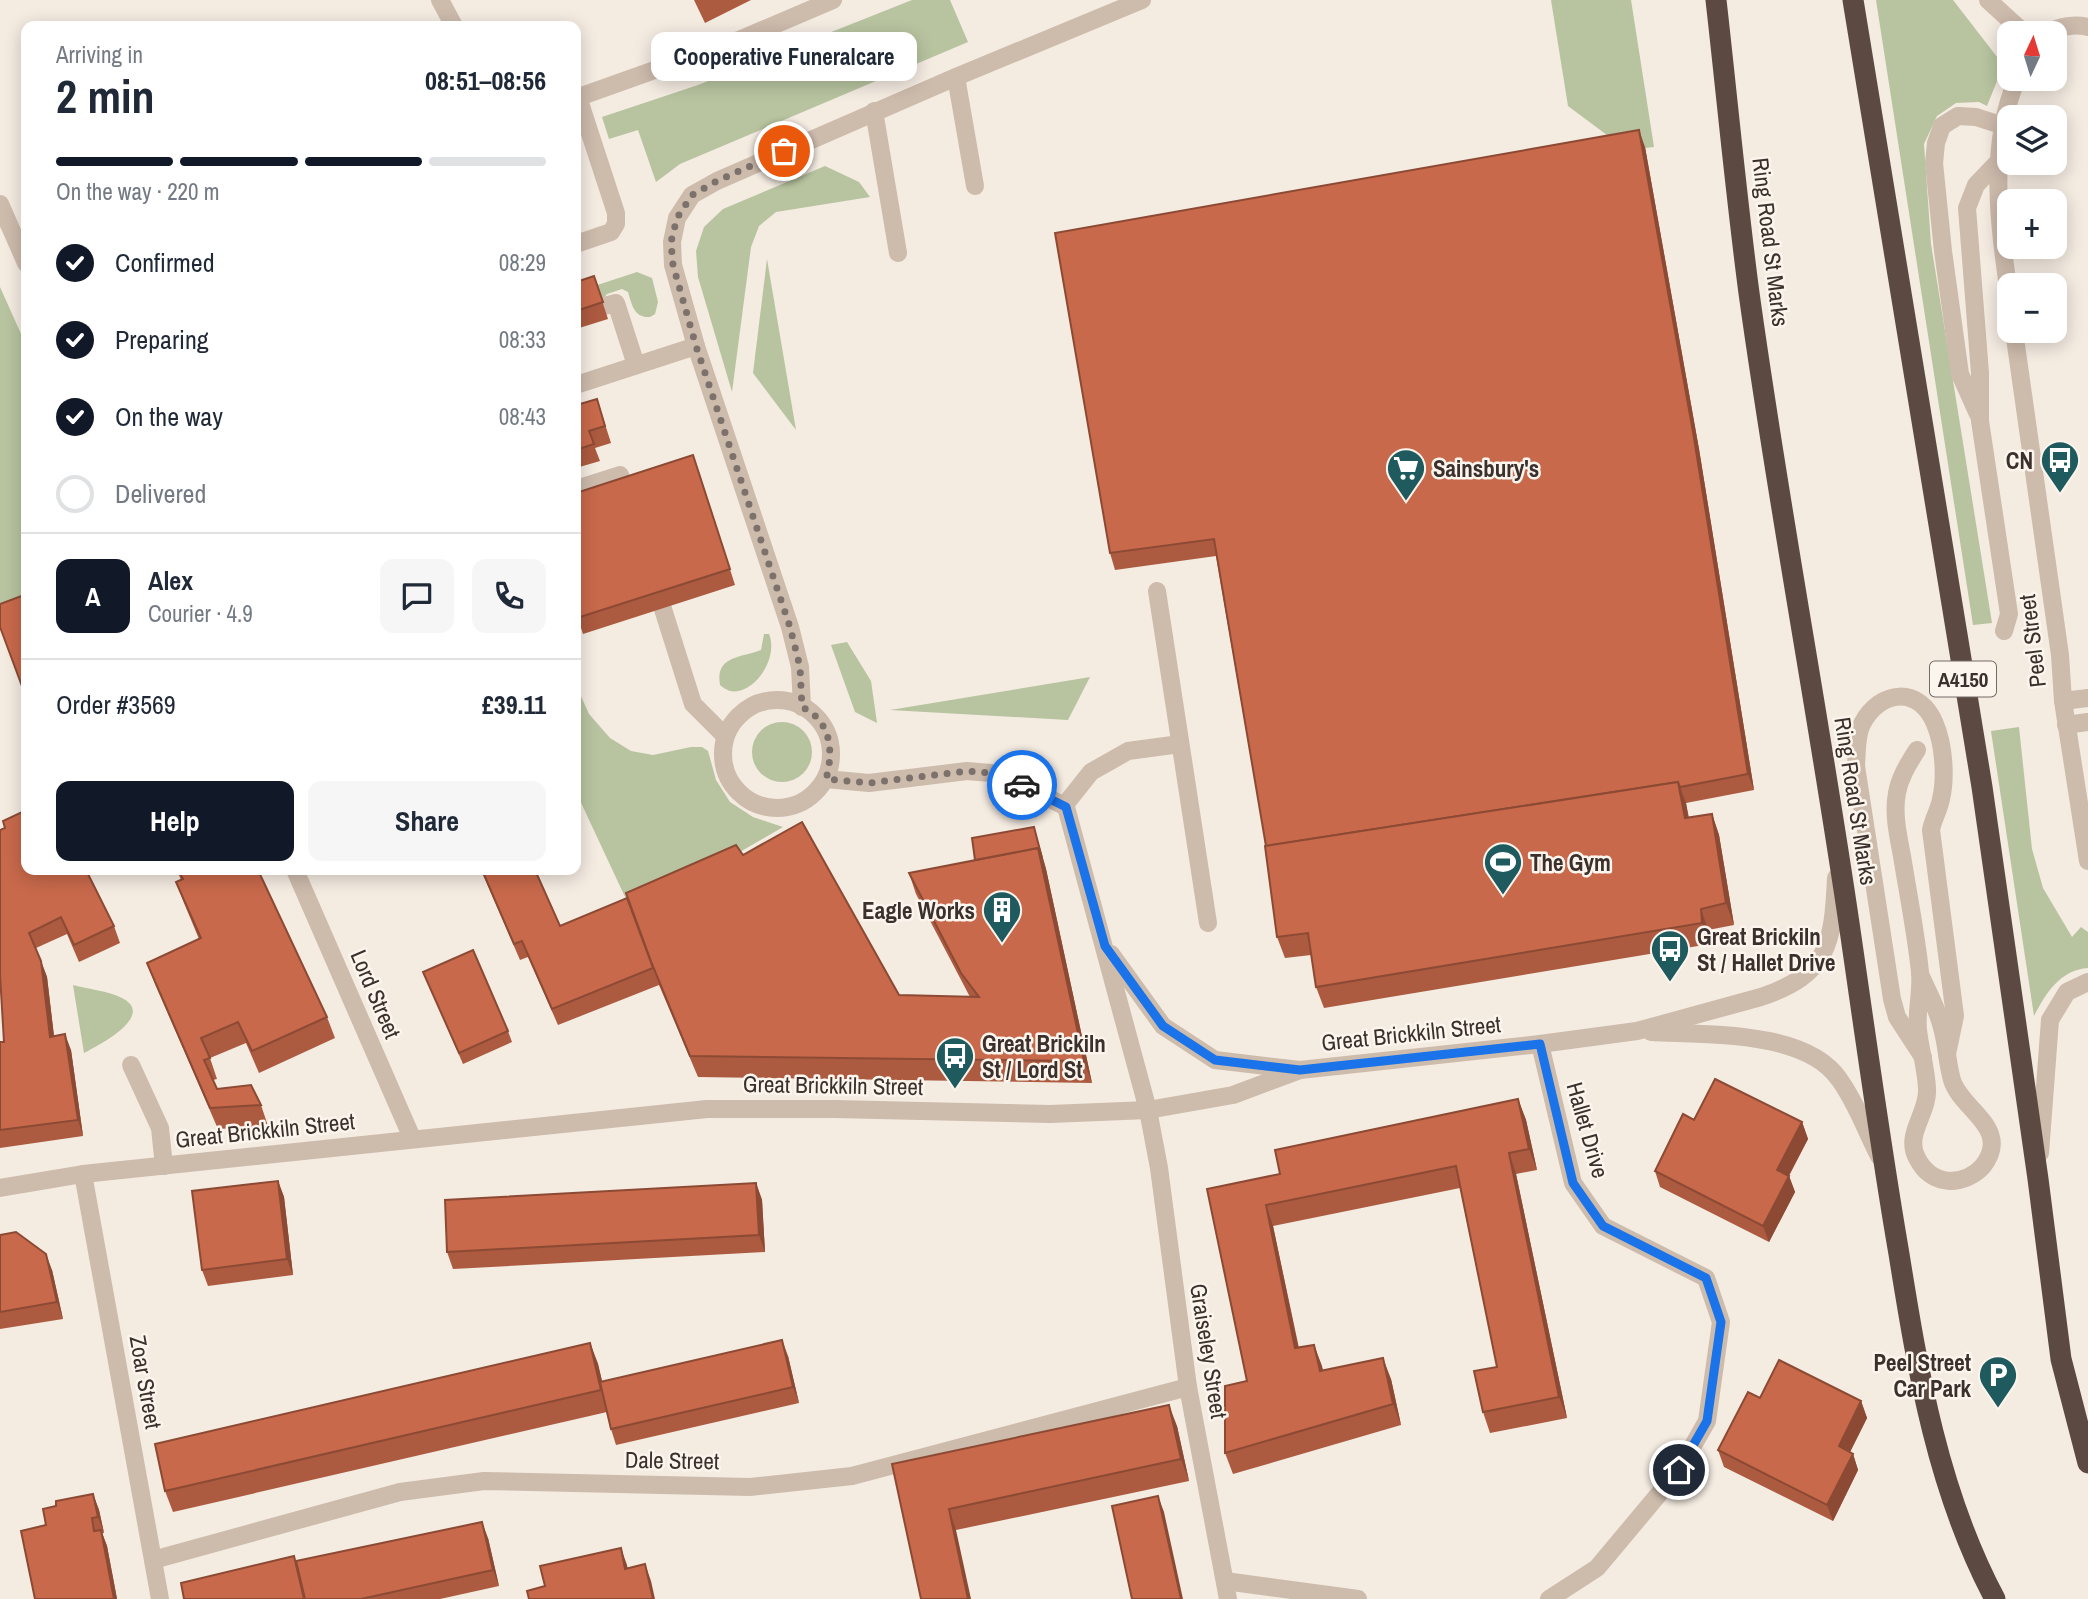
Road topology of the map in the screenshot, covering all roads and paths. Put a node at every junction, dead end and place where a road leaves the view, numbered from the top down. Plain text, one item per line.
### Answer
1 (440, 0) edge
2 (833, 0) edge
3 (1142, 0) edge
4 (1716, 0) edge
5 (1853, 0) edge
6 (1988, 0) edge
7 (451, 21) edge
8 (2011, 21) edge
9 (2067, 27) edge
10 (2088, 27) edge
11 (956, 77) junction
12 (581, 96) edge
13 (581, 109) edge
14 (874, 111) junction
15 (1997, 124) edge
16 (1997, 163) edge
17 (1999, 175) edge
18 (975, 186) dead end
19 (0, 204) edge
20 (581, 242) edge
21 (21, 252) edge
22 (898, 253) dead end
23 (2006, 273) edge
24 (604, 306) dead end
25 (2016, 343) edge
26 (696, 346) junction
27 (636, 365) junction
28 (581, 383) edge
29 (1980, 421) junction
30 (581, 487) edge
31 (632, 513) edge
32 (653, 576) edge
33 (1157, 591) dead end
34 (2004, 631) dead end
35 (2088, 698) edge
36 (2063, 701) junction
37 (802, 707) junction
38 (2088, 722) edge
39 (2067, 725) junction
40 (725, 736) junction
41 (1180, 744) junction
42 (1917, 750) dead end
43 (826, 779) junction
44 (1064, 806) junction
45 (1837, 843) junction
46 (2088, 861) edge
47 (297, 875) edge
48 (1208, 923) dead end
49 (1105, 946) junction
50 (1920, 974) junction
51 (2088, 982) edge
52 (1637, 1031) junction
53 (1540, 1044) junction
54 (1947, 1054) junction
55 (1923, 1057) junction
56 (131, 1065) dead end
57 (1300, 1070) junction
58 (1148, 1110) junction
59 (412, 1138) junction
60 (1884, 1164) junction
61 (164, 1166) junction
62 (83, 1174) junction
63 (2038, 1180) junction
64 (0, 1188) edge
65 (1188, 1387) junction
66 (2088, 1463) edge
67 (153, 1560) junction
68 (1226, 1590) edge
69 (160, 1599) edge
70 (1358, 1599) edge
71 (1549, 1599) edge
72 (1995, 1599) edge

1 - 7 street
2 - 12 street
3 - 11 street
4 - 45 highway, Ring Road St Marks
5 - 63 highway, A4150
6 - 8 street
9 - 10 street
11 - 14 street
11 - 18 street
13 - 20 street
14 - 22 street
14 - 26 street
15 - 29 street
16 - 29 street
17 - 23 street
19 - 21 street
24 - 27 street
25 - 36 street, Peel Street
26 - 27 street
26 - 37 street
27 - 28 street
29 - 34 street
30 - 31 street
32 - 40 street
33 - 41 street
35 - 36 street
36 - 39 street, Peel Street
37 - 40 street
37 - 43 street
38 - 39 street
39 - 46 street, Peel Street
40 - 43 street
41 - 44 street
41 - 48 street
42 - 50 street
43 - 44 street
44 - 49 street, Graiseley Street
45 - 52 street, Great Brickkiln Street
45 - 60 highway, Ring Road St Marks
47 - 59 street, Lord Street
49 - 57 street
49 - 58 street, Graiseley Street
50 - 54 street
50 - 55 street
51 - 63 street
52 - 53 street, Great Brickkiln Street
52 - 60 street
53 - 57 street, Great Brickkiln Street
53 - 71 street, Hallet Drive
54 - 55 street
54 - 55 street
56 - 61 street
57 - 58 street, Great Brickkiln Street
58 - 59 street, Great Brickkiln Street
58 - 65 street, Graiseley Street
59 - 61 street, Great Brickkiln Street
60 - 72 highway, Ring Road St Marks
61 - 62 street, Great Brickkiln Street
62 - 64 street, Great Brickkiln Street
62 - 67 street, Zoar Street
63 - 66 highway, A4150
65 - 67 street, Dale Street
65 - 68 street, Graiseley Street
67 - 69 street, Zoar Street
68 - 70 street

